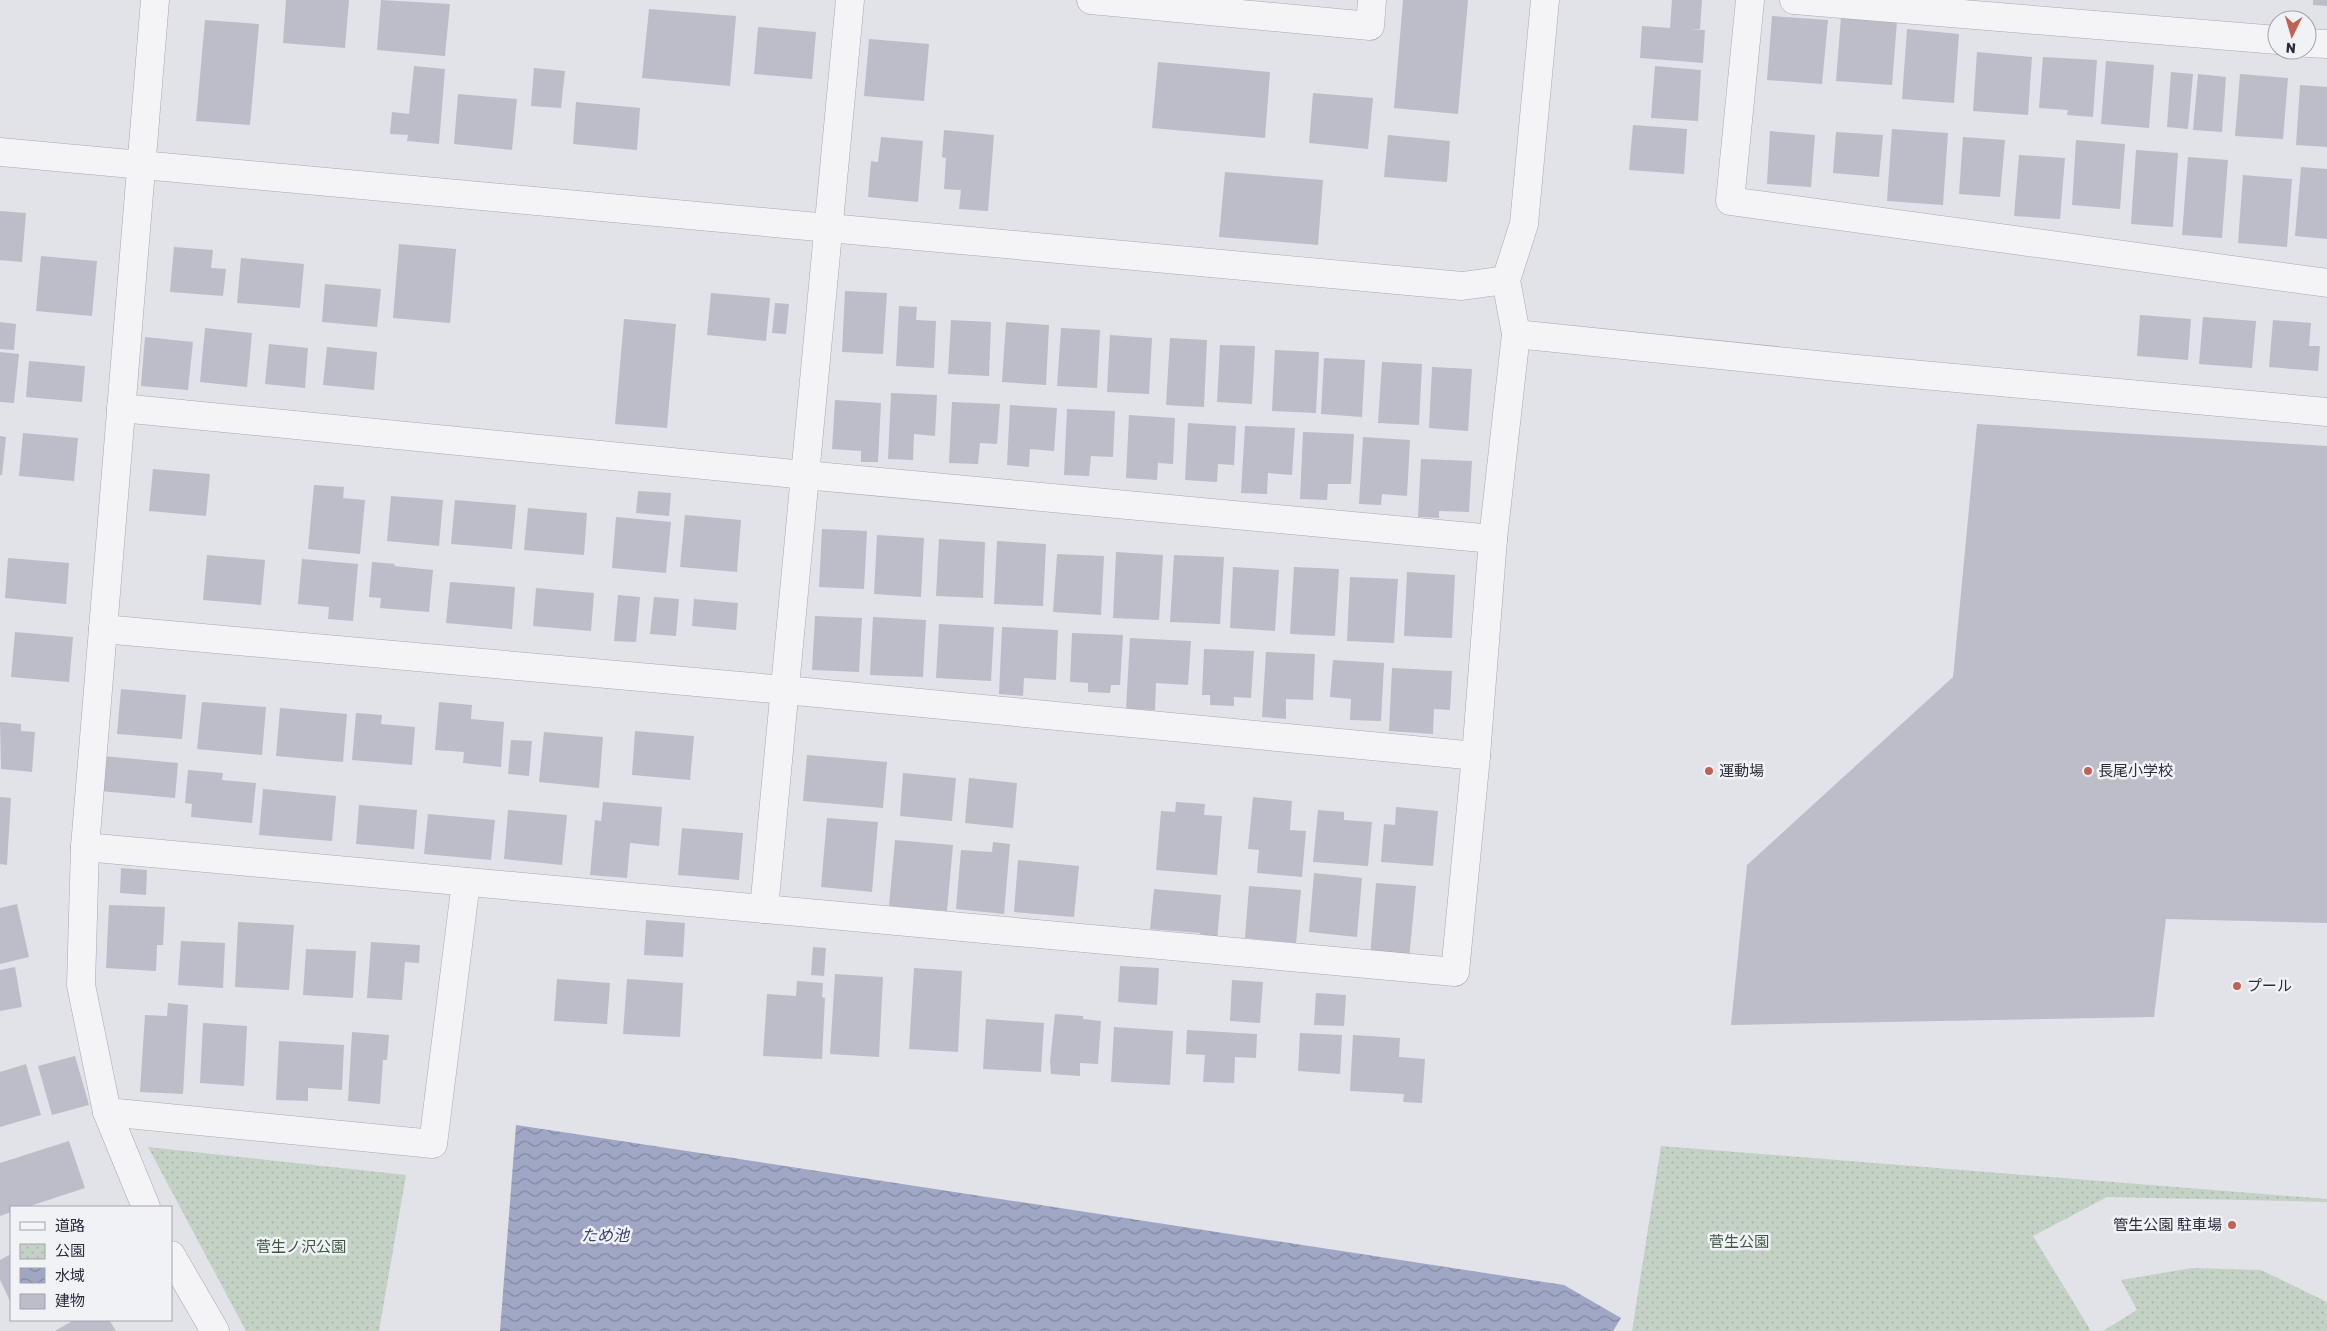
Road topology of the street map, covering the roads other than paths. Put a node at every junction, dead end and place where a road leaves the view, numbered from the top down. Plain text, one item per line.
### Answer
1 (155, 0) edge
2 (850, 0) edge
3 (1091, 0) edge
4 (1372, 0) edge
5 (1545, 0) edge
6 (1750, 0) edge
7 (1794, 0) edge
8 (2267, 39) edge
9 (0, 152) edge
10 (141, 165) junction
11 (828, 228) junction
12 (1506, 280) junction
13 (2327, 282) edge
14 (1516, 334) junction
15 (121, 408) junction
16 (2327, 412) edge
17 (804, 475) junction
18 (1492, 539) junction
19 (103, 629) junction
20 (785, 690) junction
21 (1476, 756) junction
22 (85, 847) junction
23 (466, 882) junction
24 (764, 909) junction
25 (106, 1112) junction
26 (146, 1206) edge
27 (172, 1257) edge
28 (215, 1331) edge

1 - 10 street
2 - 11 street
3 - 4 street
5 - 12 street
6 - 13 street
7 - 8 street
9 - 10 street
10 - 11 street
10 - 15 street
11 - 12 street
11 - 17 street
12 - 14 street
14 - 16 street
14 - 18 street
15 - 17 street
15 - 19 street
17 - 18 street
17 - 20 street
18 - 21 street
19 - 20 street
19 - 22 street
20 - 21 street
20 - 24 street
21 - 24 street
22 - 23 street
22 - 25 street
23 - 24 street
23 - 25 street
25 - 26 street
27 - 28 street

